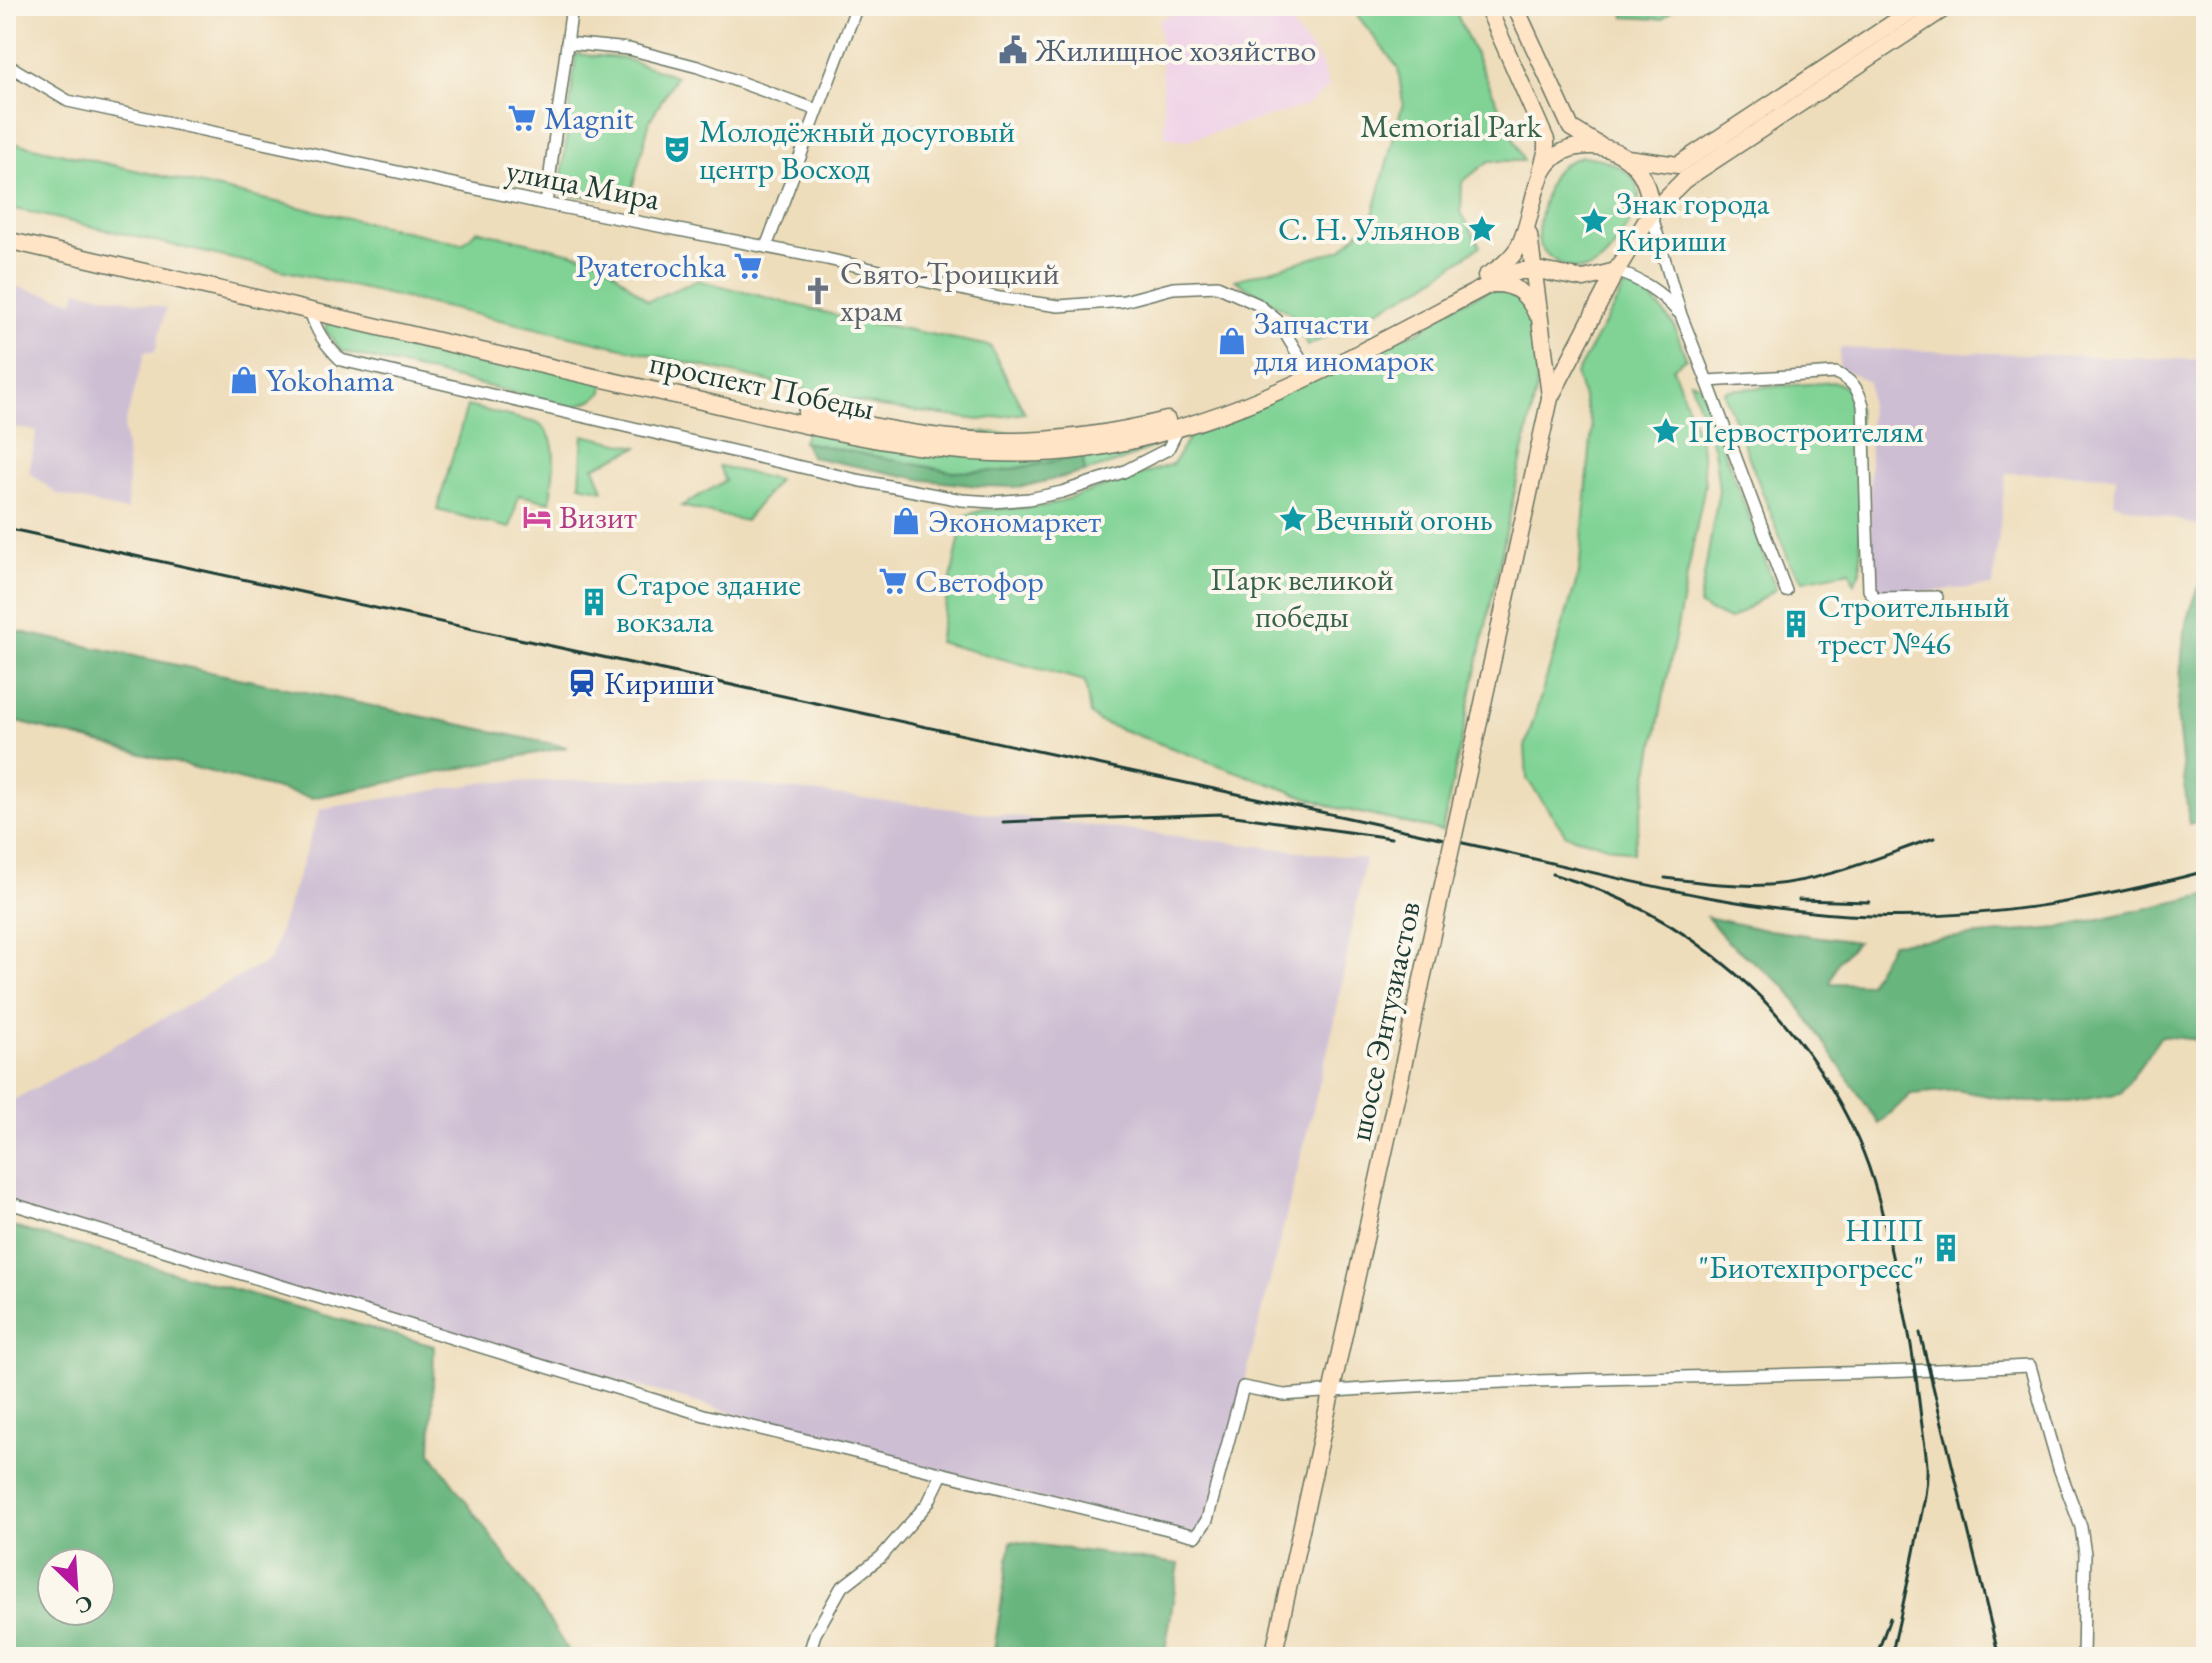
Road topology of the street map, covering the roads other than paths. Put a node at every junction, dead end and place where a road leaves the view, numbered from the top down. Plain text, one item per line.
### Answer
1 (572, 6) edge
2 (857, 6) edge
3 (1487, 6) edge
4 (1515, 6) edge
5 (1919, 6) edge
6 (1948, 6) edge
7 (567, 43) junction
8 (6, 64) edge
9 (817, 110) junction
10 (1600, 145) junction
11 (1627, 158) junction
12 (1541, 173) junction
13 (546, 204) junction
14 (1529, 210) junction
15 (1651, 213) junction
16 (6, 230) edge
17 (1529, 235) junction
18 (6, 240) edge
19 (766, 247) junction
20 (1534, 271) junction
21 (1616, 271) junction
22 (1555, 272) junction
23 (1486, 281) junction
24 (310, 310) junction
25 (1681, 315) junction
26 (1540, 322) junction
27 (1309, 372) junction
28 (1707, 381) junction
29 (1550, 398) junction
30 (1175, 429) junction
31 (1786, 591) dead end
32 (1937, 597) dead end
33 (6, 1202) edge
34 (1331, 1391) junction
35 (942, 1474) junction
36 (808, 1657) edge
37 (1273, 1657) edge
38 (2083, 1657) edge

1 - 7 street
2 - 9 street
3 - 12 main road
4 - 10 main road
5 - 11 main road
6 - 15 main road
7 - 9 street
7 - 13 street
8 - 13 street, улица Мира
9 - 19 street
10 - 11 main road
10 - 12 main road
11 - 15 main road
12 - 14 main road
13 - 19 street, улица Мира
14 - 17 main road
14 - 23 main road
15 - 21 main road
15 - 25 street
16 - 27 main road, проспект Победы
17 - 20 main road
17 - 22 main road
18 - 24 main road, проспект Победы
19 - 27 street, улица Мира
20 - 22 main road
20 - 23 main road
20 - 26 main road
21 - 22 main road
21 - 25 street
21 - 29 main road
23 - 26 main road
23 - 27 main road, проспект Победы
24 - 30 main road, проспект Победы
24 - 30 street
25 - 28 street
26 - 29 main road
27 - 30 main road, проспект Победы
28 - 31 street
28 - 32 street
29 - 34 main road, шоссе Энтузиастов, bridge
33 - 35 street
34 - 35 street
34 - 37 main road, шоссе Энтузиастов
34 - 38 street
35 - 36 street

